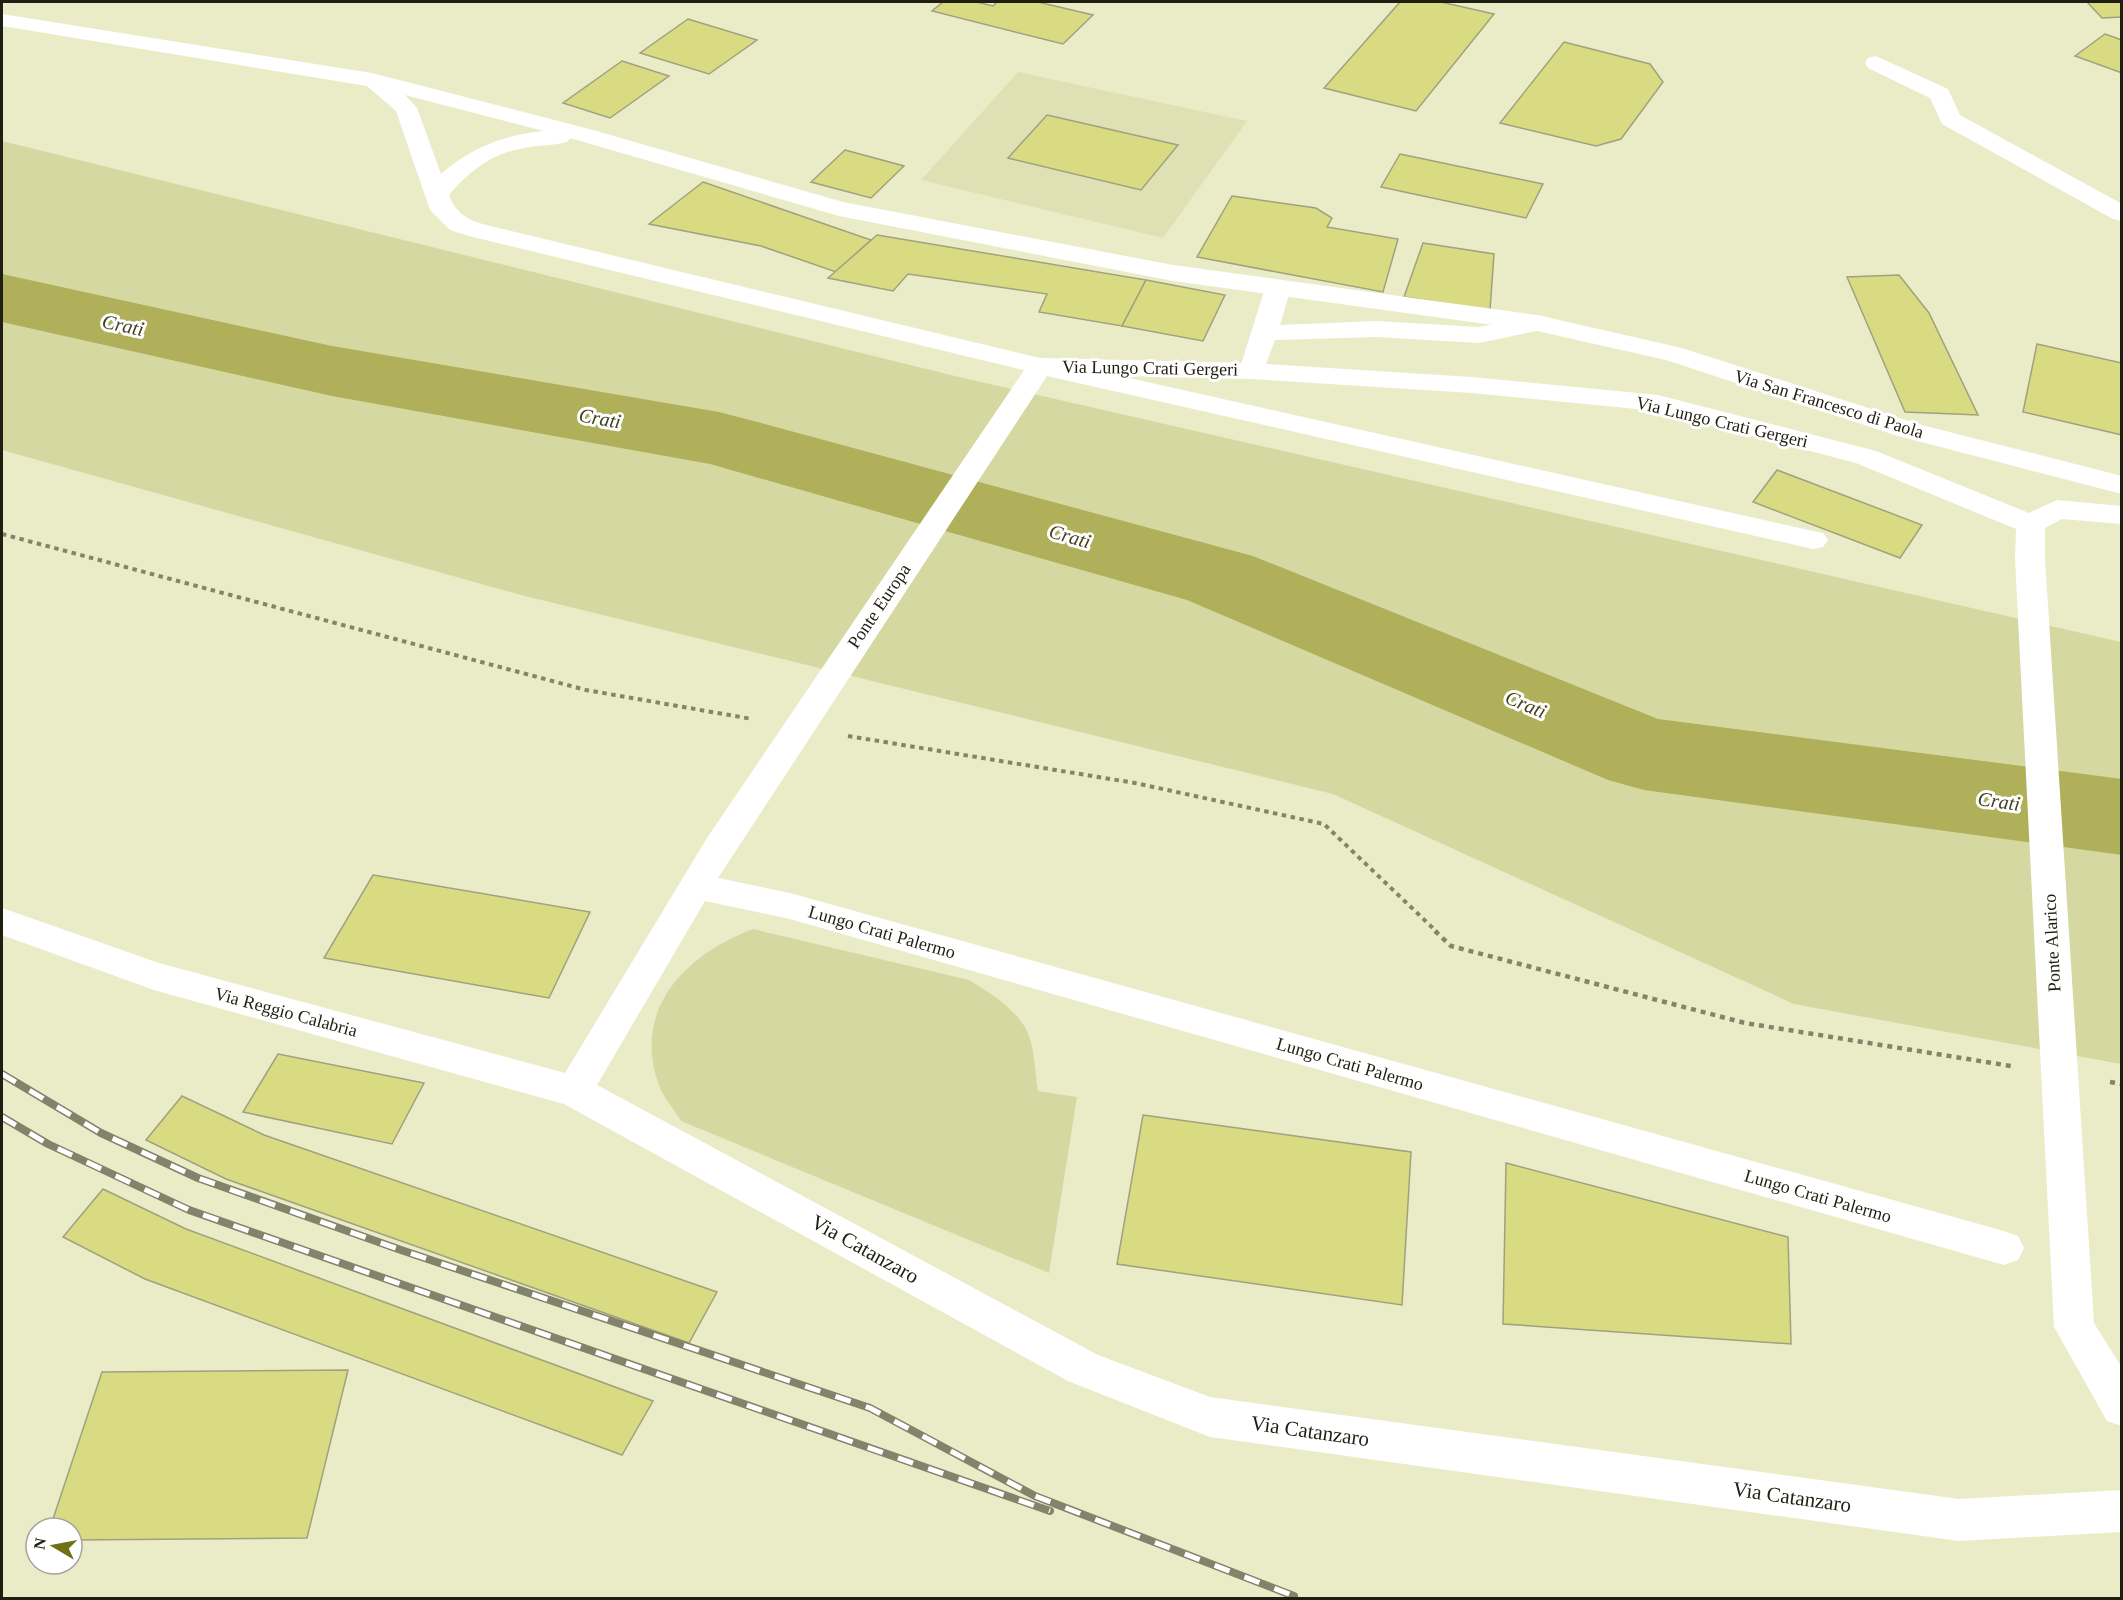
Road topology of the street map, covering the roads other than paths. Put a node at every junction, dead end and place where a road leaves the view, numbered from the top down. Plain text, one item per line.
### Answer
1 (2, 20) edge
2 (1876, 63) dead end
3 (372, 80) junction
4 (585, 135) junction
5 (436, 195) junction
6 (2121, 214) edge
7 (1278, 288) junction
8 (1537, 323) junction
9 (1264, 333) junction
10 (1040, 366) junction
11 (1252, 371) junction
12 (2121, 485) edge
13 (2121, 514) edge
14 (2031, 524) junction
15 (1813, 540) dead end
16 (694, 886) junction
17 (2, 921) edge
18 (574, 1091) junction
19 (2004, 1248) dead end
20 (2121, 1407) edge
21 (2121, 1511) edge

1 - 3 street, Via San Francesco di Paola
2 - 6 street
3 - 4 street, Via San Francesco di Paola
3 - 5 street
4 - 5 street
4 - 7 street, Via San Francesco di Paola
5 - 10 street
7 - 8 street, Via San Francesco di Paola
7 - 9 street
8 - 9 street
8 - 12 street, Via San Francesco di Paola
9 - 11 street
10 - 11 street, Via Lungo Crati Gergeri
10 - 15 street, Via Lungo Crati Gergeri
10 - 16 street, Ponte Europa
11 - 14 street, Via Lungo Crati Gergeri
13 - 14 street
14 - 20 street, Ponte Alarico
16 - 18 street, Ponte Europa
16 - 19 street, Lungo Crati Palermo
17 - 18 street, Via Reggio Calabria
18 - 21 street, Via Catanzaro

